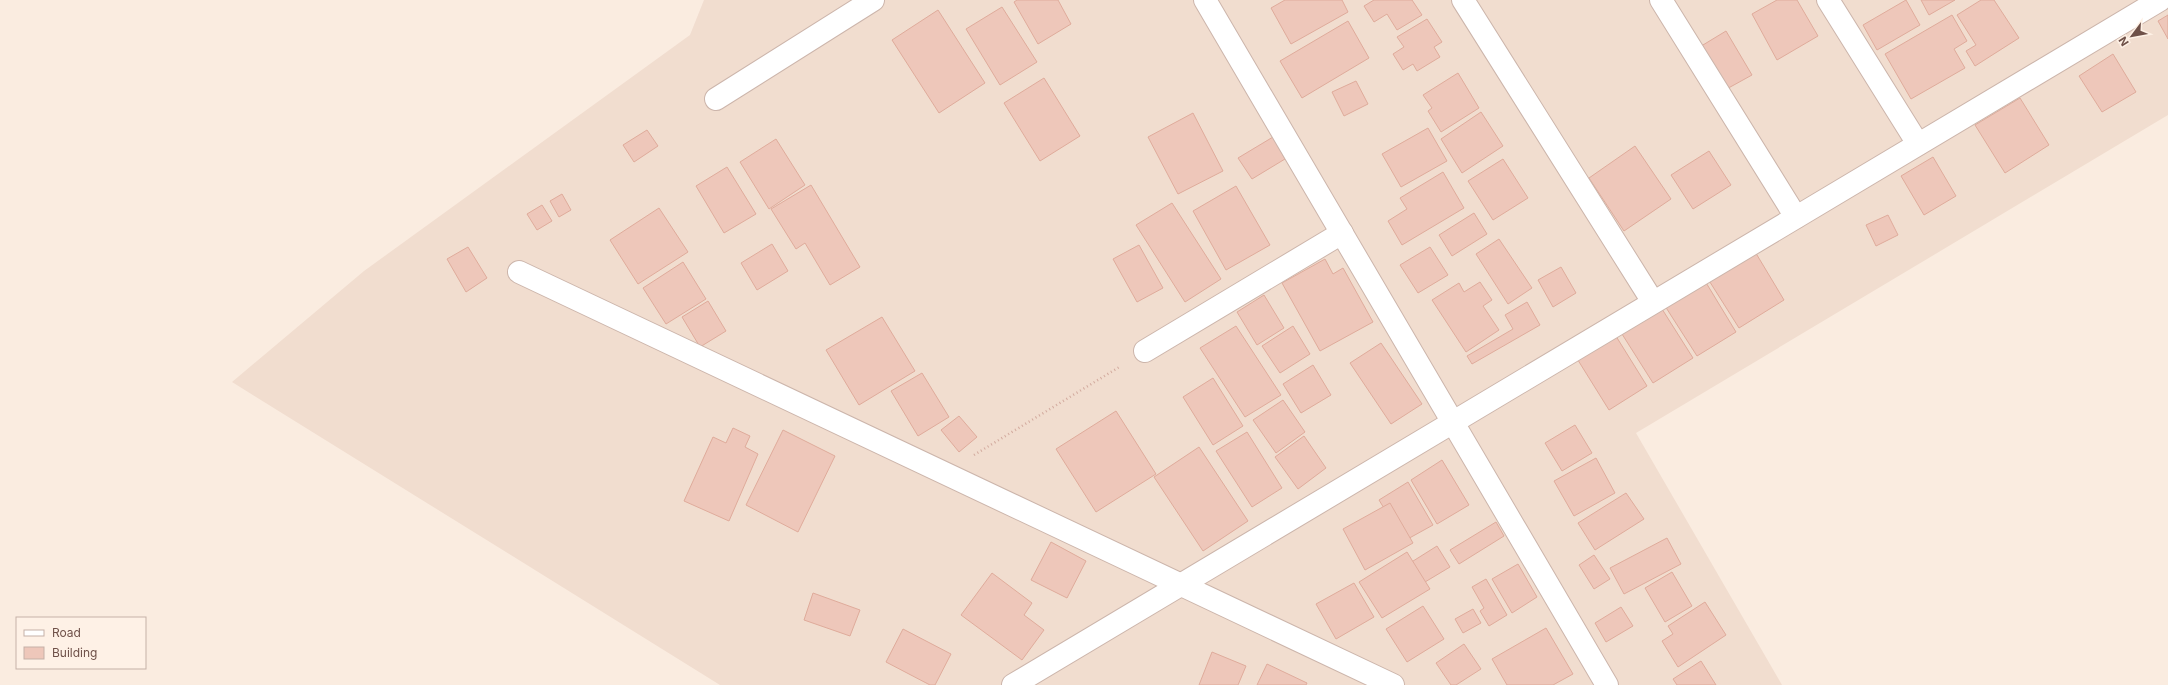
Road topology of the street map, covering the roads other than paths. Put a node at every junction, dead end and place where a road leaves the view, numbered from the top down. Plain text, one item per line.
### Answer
1 (873, 0) edge
2 (1205, 0) edge
3 (1463, 0) edge
4 (1661, 0) edge
5 (1828, 0) edge
6 (2160, 0) edge
7 (716, 99) dead end
8 (1918, 144) junction
9 (1796, 217) junction
10 (1342, 233) junction
11 (519, 272) dead end
12 (1653, 302) junction
13 (1145, 351) road end
14 (1453, 422) junction
15 (1182, 584) junction
16 (1013, 685) edge
17 (1393, 685) edge
18 (1607, 685) edge

1 - 7 street
2 - 10 street
3 - 12 street
4 - 9 street
5 - 8 street
6 - 8 street
8 - 9 street
9 - 12 street
10 - 13 street
10 - 14 street
11 - 15 street
12 - 14 street
14 - 15 street
14 - 18 street
15 - 16 street
15 - 17 street

